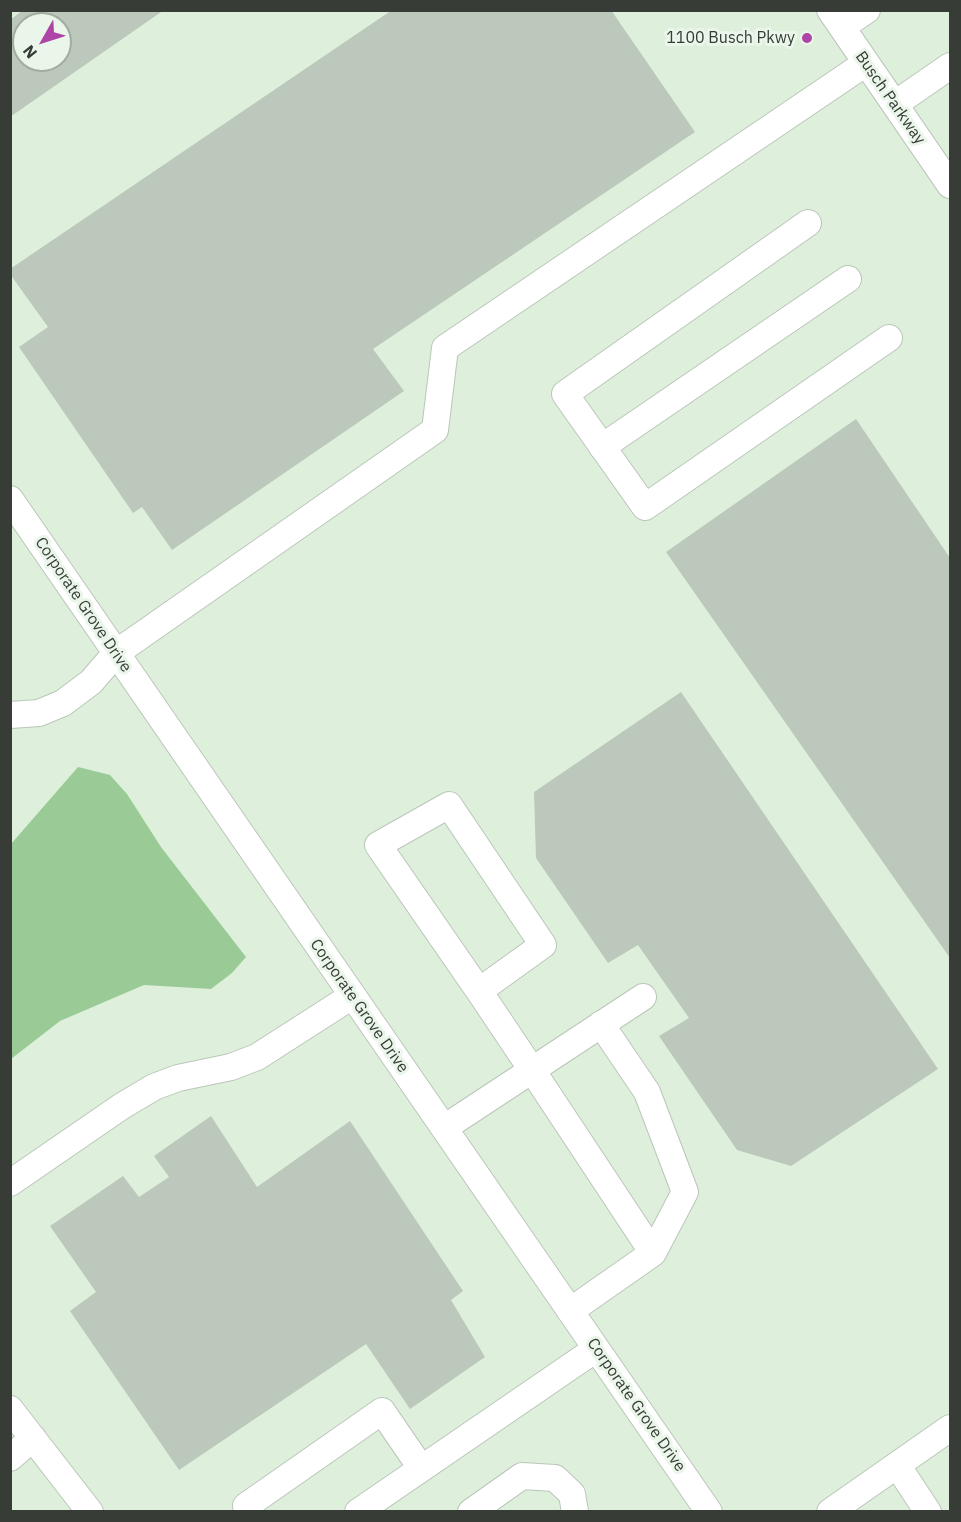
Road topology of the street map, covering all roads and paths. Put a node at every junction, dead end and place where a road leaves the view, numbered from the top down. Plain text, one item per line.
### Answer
1 (867, 10) edge
2 (836, 19) edge
3 (866, 63) junction
4 (951, 66) edge
5 (895, 104) junction
6 (951, 185) edge
7 (808, 223) dead end
8 (848, 279) dead end
9 (889, 338) dead end
10 (602, 447) junction
11 (10, 499) edge
12 (116, 653) junction
13 (10, 715) edge
14 (479, 992) junction
15 (352, 996) junction
16 (643, 997) dead end
17 (601, 1024) junction
18 (532, 1070) junction
19 (444, 1128) junction
20 (10, 1183) edge
21 (653, 1253) junction
22 (570, 1311) junction
23 (596, 1349) junction
24 (10, 1409) edge
25 (951, 1428) edge
26 (33, 1438) junction
27 (10, 1458) edge
28 (897, 1465) junction
29 (421, 1468) junction
30 (90, 1512) edge
31 (250, 1512) edge
32 (358, 1512) edge
33 (471, 1512) edge
34 (575, 1512) edge
35 (709, 1512) edge
36 (830, 1512) edge
37 (928, 1512) edge

1 - 2 street
2 - 3 street, Busch Parkway
3 - 5 street, Busch Parkway
3 - 12 street
4 - 5 street
5 - 6 street, Busch Parkway
7 - 10 street
8 - 10 street
9 - 10 street
11 - 12 street, Corporate Grove Drive
12 - 13 street
12 - 15 street, Corporate Grove Drive
14 - 14 street
14 - 18 street
15 - 19 street, Corporate Grove Drive
15 - 20 street
16 - 17 street
17 - 18 street
17 - 21 street
18 - 19 street
18 - 21 street
19 - 22 street, Corporate Grove Drive
21 - 22 street
22 - 23 street, Corporate Grove Drive
23 - 29 street
23 - 35 street, Corporate Grove Drive
24 - 26 street
25 - 28 street
26 - 27 street
26 - 30 street
28 - 36 street
28 - 37 street
29 - 31 street
29 - 32 street
33 - 34 street

